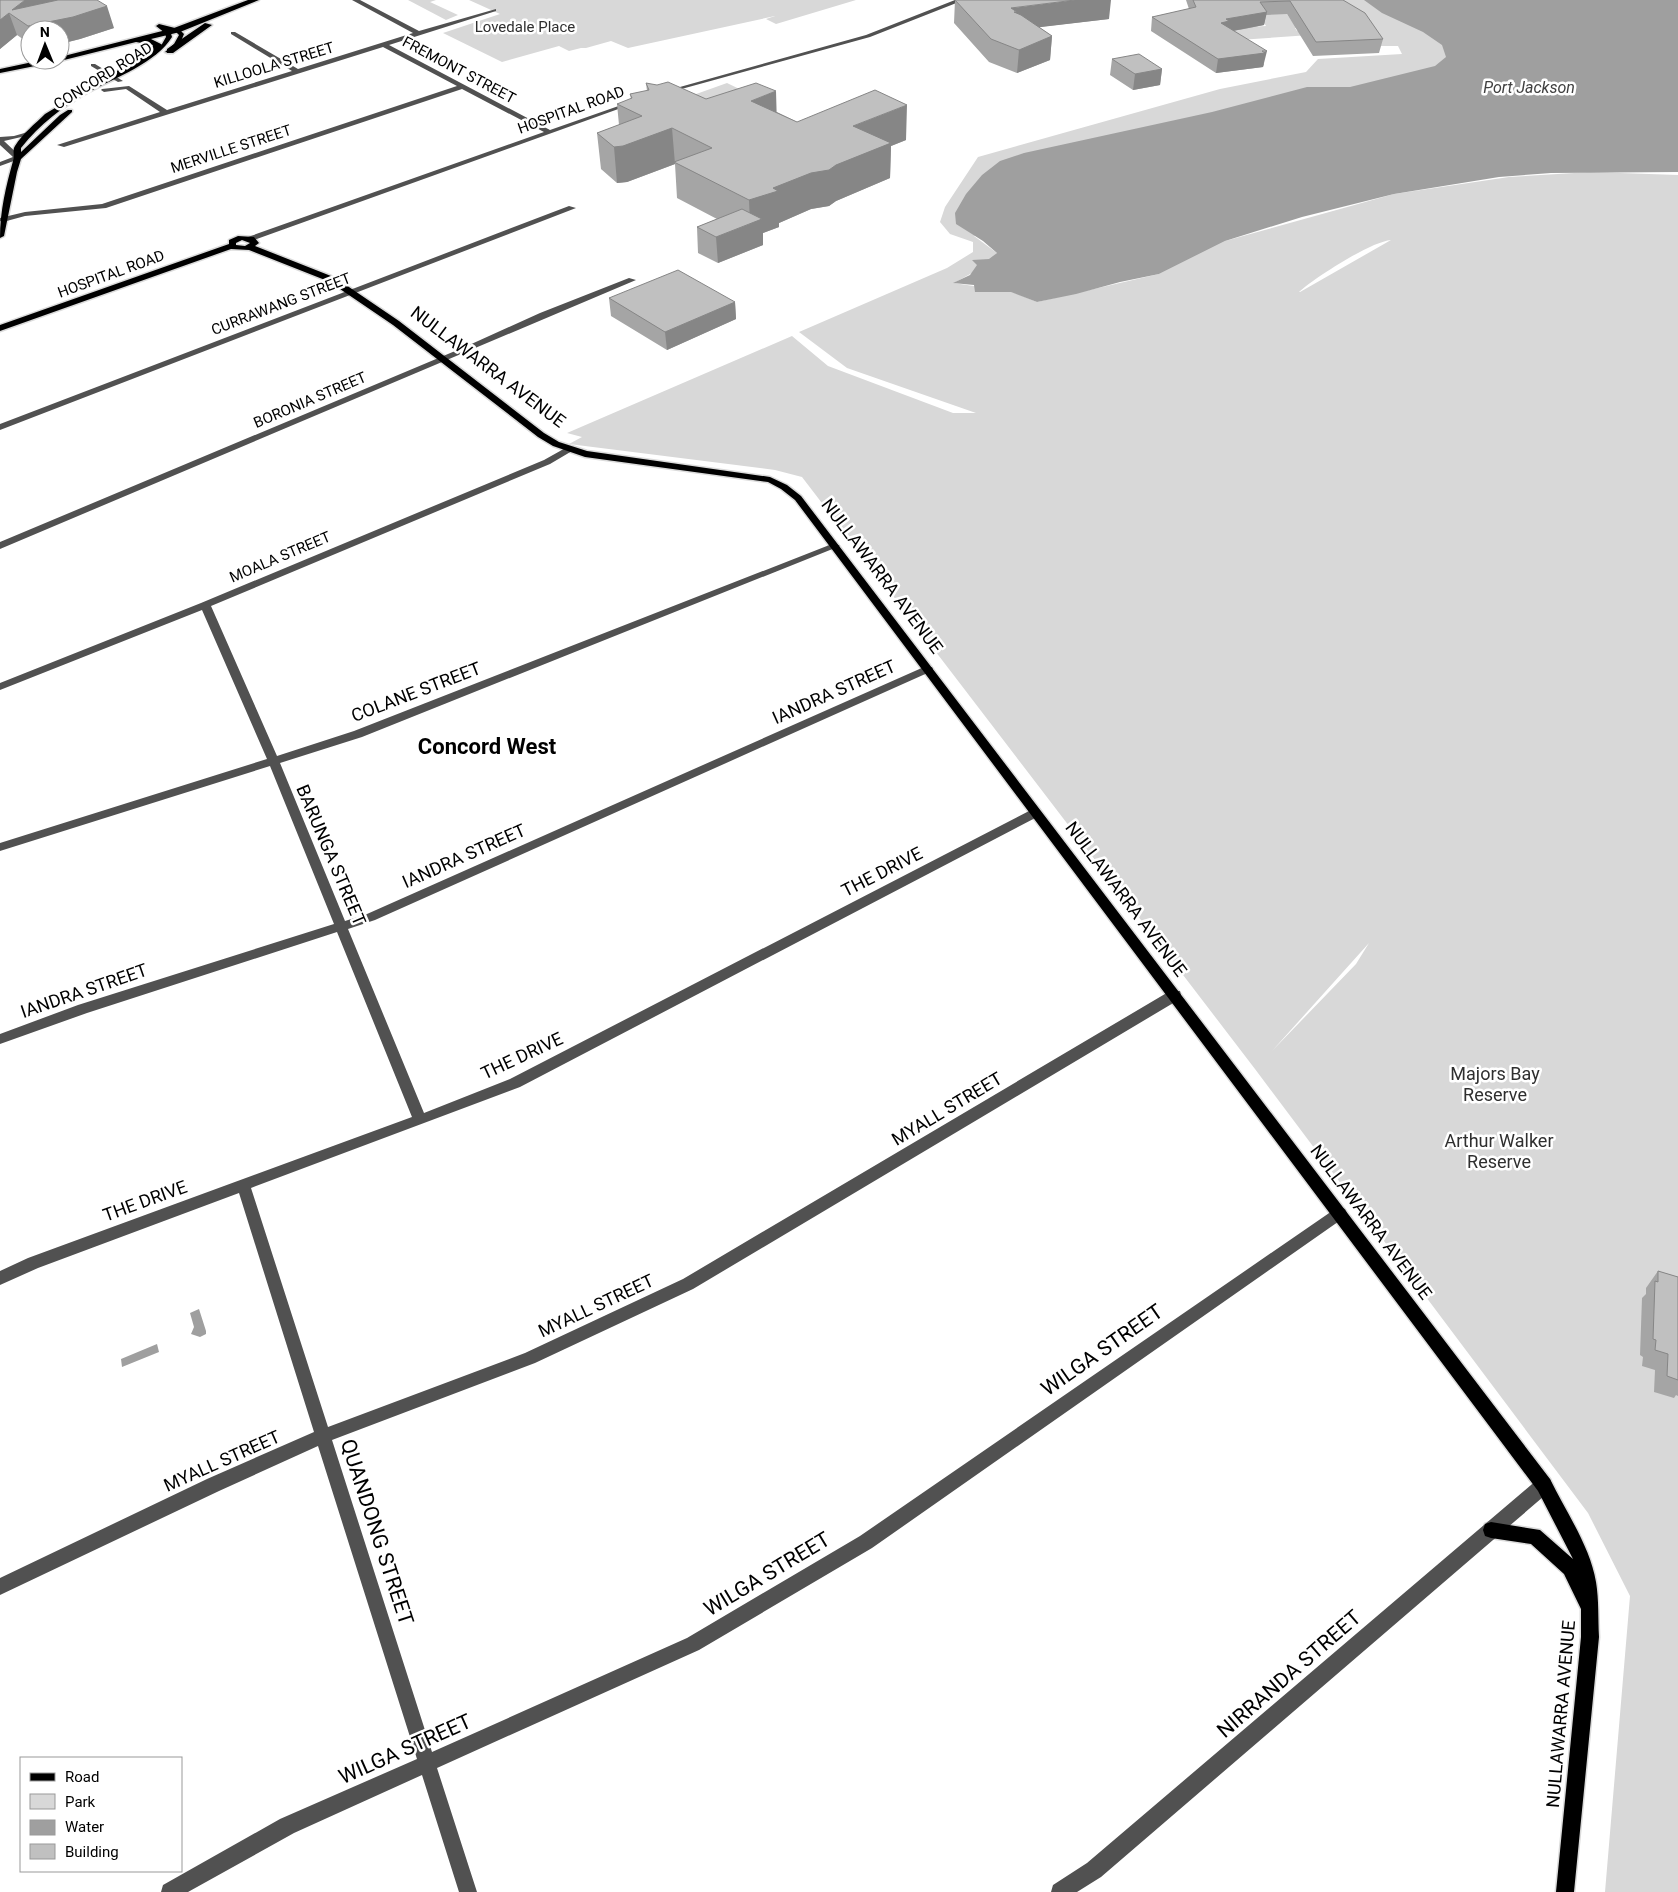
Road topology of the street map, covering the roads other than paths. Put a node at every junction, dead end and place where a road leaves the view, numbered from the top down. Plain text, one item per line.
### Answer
1 (234, 0) edge
2 (256, 0) edge
3 (355, 0) edge
4 (961, 0) edge
5 (494, 10) dead end
6 (159, 26) junction
7 (177, 30) junction
8 (168, 32) junction
9 (233, 33) dead end
10 (420, 34) junction
11 (128, 42) junction
12 (385, 45) junction
13 (70, 48) edge
14 (170, 51) junction
15 (152, 53) junction
16 (70, 56) edge
17 (20, 60) edge
18 (0, 65) edge
19 (93, 65) dead end
20 (20, 67) edge
21 (0, 71) edge
22 (298, 72) junction
23 (113, 76) junction
24 (120, 81) junction
25 (463, 86) junction
26 (104, 90) junction
27 (660, 93) edge
28 (89, 99) dead end
29 (636, 101) edge
30 (73, 109) dead end
31 (167, 113) junction
32 (549, 132) junction
33 (28, 134) junction
34 (0, 140) edge
35 (61, 146) dead end
36 (18, 158) junction
37 (0, 164) edge
38 (572, 208) dead end
39 (3, 220) junction
40 (0, 236) edge
41 (250, 243) junction
42 (231, 246) joint
43 (632, 280) dead end
44 (350, 292) junction
45 (0, 328) edge
46 (444, 359) junction
47 (0, 427) edge
48 (569, 449) junction
49 (0, 546) edge
50 (836, 546) junction
51 (205, 605) junction
52 (928, 669) junction
53 (0, 687) edge
54 (273, 761) junction
55 (1035, 814) junction
56 (0, 847) edge
57 (342, 926) junction
58 (1175, 995) junction
59 (0, 1039) edge
60 (420, 1120) junction
61 (243, 1185) junction
62 (1340, 1213) junction
63 (0, 1278) edge
64 (323, 1436) junction
65 (1544, 1485) junction
66 (1491, 1530) junction
67 (0, 1587) edge
68 (1590, 1610) junction
69 (427, 1764) junction
70 (170, 1892) edge
71 (468, 1892) edge
72 (1060, 1892) edge
73 (1565, 1892) edge

1 - 6 highway, CONCORD ROAD
2 - 7 highway
2 - 14 highway
3 - 10 street
4 - 27 street
5 - 10 street, KILLOOLA STREET
6 - 7 main road, CONCORD ROAD
6 - 8 main road, CONCORD ROAD
6 - 13 highway
7 - 8 highway
7 - 14 main road, CONCORD ROAD
8 - 11 highway
8 - 15 main road, CONCORD ROAD
9 - 22 street
10 - 12 street, KILLOOLA STREET
11 - 15 highway
11 - 16 highway
12 - 22 street, KILLOOLA STREET
12 - 25 street, FREMONT STREET
14 - 24 main road, CONCORD ROAD
15 - 23 main road, CONCORD ROAD
17 - 18 highway
19 - 23 street
20 - 21 highway
22 - 31 street, KILLOOLA STREET
23 - 24 street
23 - 33 main road, CONCORD ROAD
24 - 26 main road, CONCORD ROAD
25 - 32 street, FREMONT STREET
25 - 39 street, MERVILLE STREET
26 - 28 main road, CONCORD ROAD
26 - 31 street
29 - 32 street, HOSPITAL ROAD
30 - 36 main road, CONCORD ROAD
31 - 35 street, KILLOOLA STREET
32 - 41 street, HOSPITAL ROAD
33 - 34 street
33 - 36 main road, CONCORD ROAD
34 - 36 street
36 - 37 street
36 - 39 main road, CONCORD ROAD
38 - 44 street, CURRAWANG STREET
39 - 40 main road, CONCORD ROAD
41 - 42 main road, NULLAWARRA AVENUE
41 - 44 main road, NULLAWARRA AVENUE
42 - 45 main road, HOSPITAL ROAD
43 - 46 street, BORONIA STREET
44 - 46 main road, NULLAWARRA AVENUE
44 - 47 street, CURRAWANG STREET
46 - 48 main road, NULLAWARRA AVENUE
46 - 49 street, BORONIA STREET
48 - 50 main road, NULLAWARRA AVENUE
48 - 51 street, MOALA STREET
50 - 52 main road, NULLAWARRA AVENUE
50 - 54 street, COLANE STREET
51 - 53 street, MOALA STREET
51 - 54 street, BARUNGA STREET
52 - 55 main road, NULLAWARRA AVENUE
52 - 57 street, IANDRA STREET
54 - 56 street, COLANE STREET
54 - 57 street, BARUNGA STREET
55 - 58 main road, NULLAWARRA AVENUE
55 - 60 street, THE DRIVE
57 - 59 street, IANDRA STREET
57 - 60 street, BARUNGA STREET
58 - 62 main road, NULLAWARRA AVENUE
58 - 64 street, MYALL STREET
60 - 61 street, THE DRIVE
61 - 63 street, THE DRIVE
61 - 64 street, QUANDONG STREET
62 - 65 main road, NULLAWARRA AVENUE
62 - 69 street, WILGA STREET
64 - 67 street, MYALL STREET
64 - 69 street, QUANDONG STREET
65 - 66 street, NIRRANDA STREET
65 - 68 main road, NULLAWARRA AVENUE
66 - 68 main road
66 - 72 street, NIRRANDA STREET
68 - 73 main road, NULLAWARRA AVENUE
69 - 70 street, WILGA STREET
69 - 71 street, QUANDONG STREET

